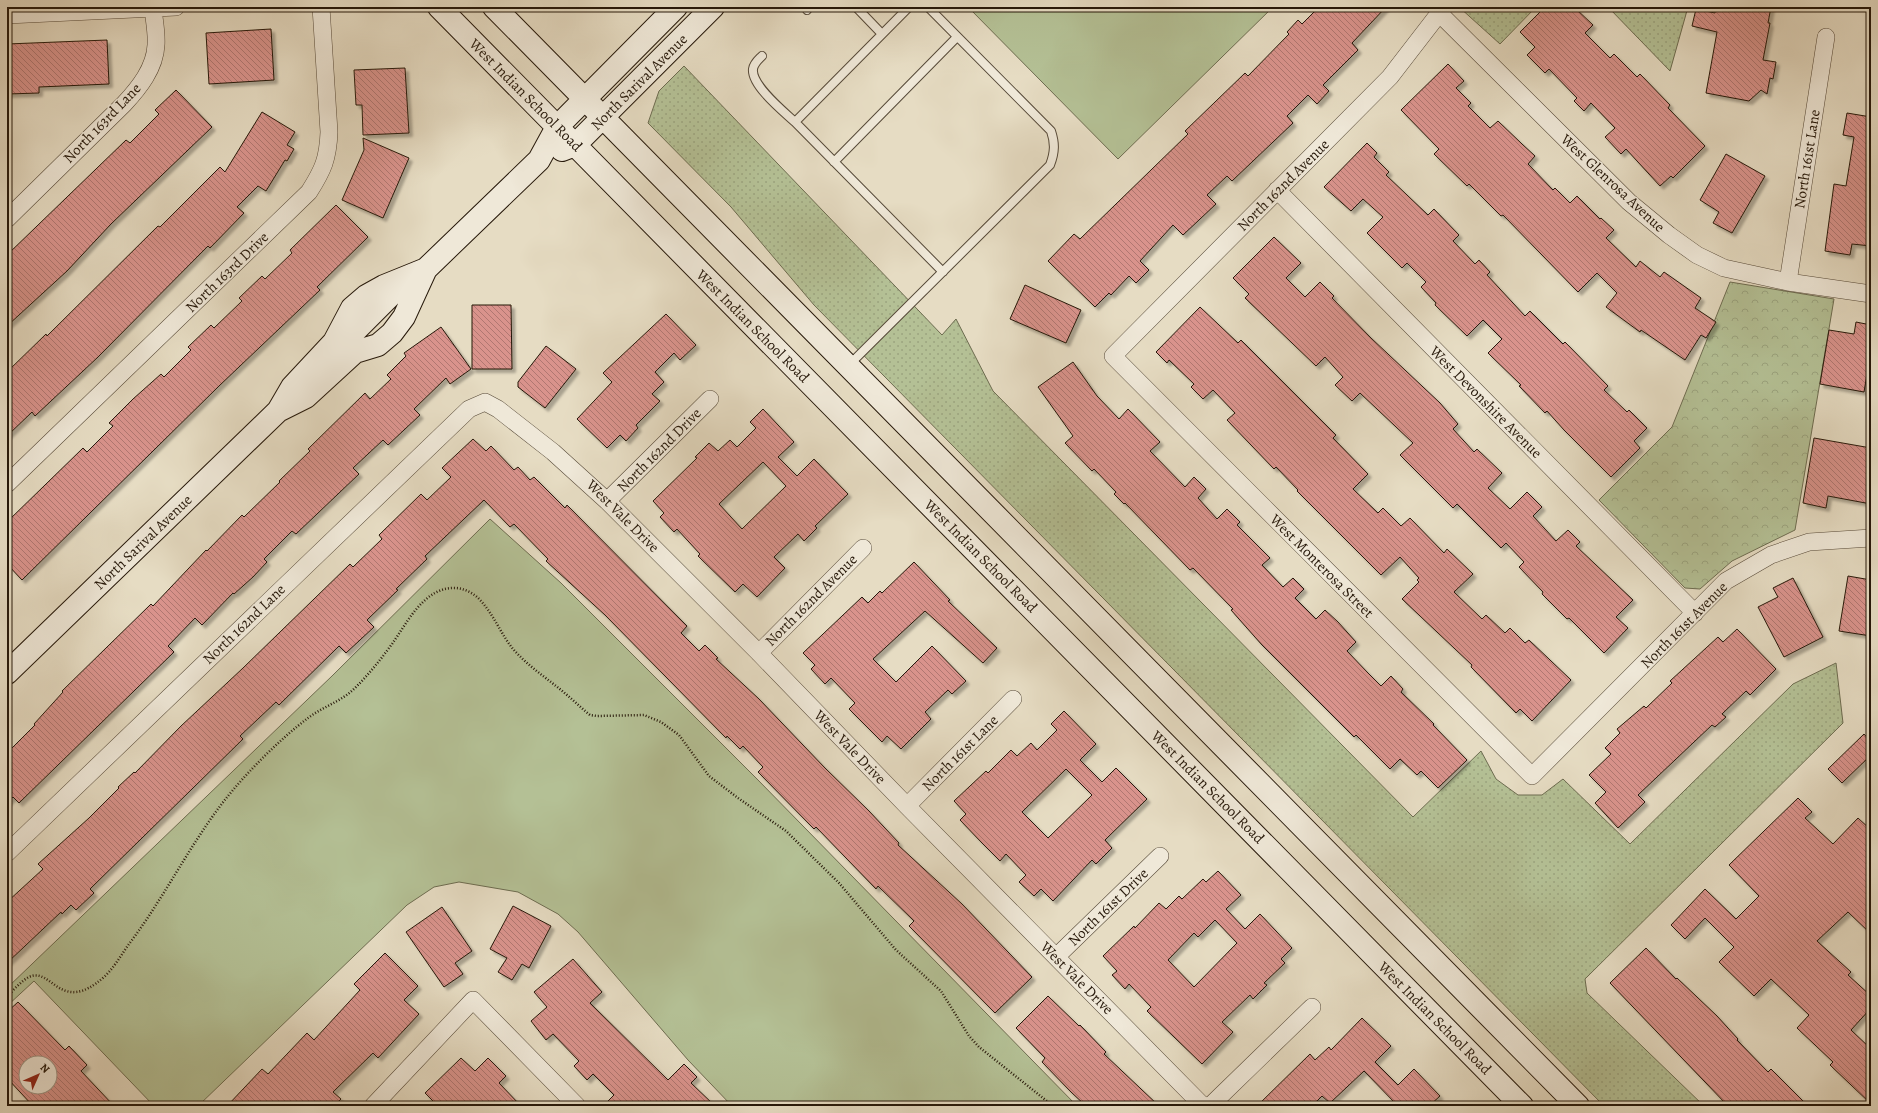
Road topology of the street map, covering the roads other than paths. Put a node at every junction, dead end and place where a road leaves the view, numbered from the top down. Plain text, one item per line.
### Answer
1 (176, 7) edge
2 (321, 7) edge
3 (439, 7) edge
4 (494, 7) edge
5 (676, 7) edge
6 (713, 7) edge
7 (856, 7) edge
8 (909, 7) edge
9 (928, 7) edge
10 (153, 8) junction
11 (1442, 11) edge
12 (7, 15) edge
13 (882, 34) junction
14 (957, 37) junction
15 (1826, 37) dead end
16 (762, 56) dead end
17 (586, 99) junction
18 (604, 117) junction
19 (794, 122) junction
20 (557, 127) junction
21 (575, 145) junction
22 (539, 160) junction
23 (834, 162) junction
24 (1277, 190) junction
25 (7, 219) edge
26 (419, 272) junction
27 (943, 272) junction
28 (1788, 282) junction
29 (1871, 294) edge
30 (346, 344) junction
31 (1113, 356) joint
32 (848, 366) junction
33 (710, 399) dead end
34 (485, 402) joint
35 (7, 484) edge
36 (607, 501) junction
37 (1871, 538) edge
38 (863, 548) dead end
39 (1695, 613) junction
40 (759, 653) junction
41 (7, 673) edge
42 (1013, 700) dead end
43 (1532, 776) joint
44 (907, 806) junction
45 (7, 853) edge
46 (1160, 856) dead end
47 (1056, 958) junction
48 (1312, 1007) dead end
49 (373, 1106) edge
50 (577, 1106) edge
51 (1203, 1106) edge
52 (1210, 1106) edge
53 (1522, 1106) edge
54 (1578, 1106) edge

1 - 10 street
2 - 35 street, North 163rd Drive
3 - 20 main road, West Indian School Road
4 - 17 main road
5 - 17 main road, North Sarival Avenue
6 - 18 main road, North Sarival Avenue
7 - 13 lane
8 - 13 lane
9 - 14 lane
10 - 12 street
10 - 25 street, North 163rd Lane
11 - 24 street, North 162nd Avenue
11 - 28 street, West Glenrosa Avenue
13 - 19 lane
14 - 23 lane
14 - 27 lane
15 - 28 street, North 161st Lane
16 - 19 lane
17 - 18 main road
17 - 20 main road, North Sarival Avenue
18 - 21 main road, North Sarival Avenue
18 - 32 main road
19 - 23 lane
20 - 21 main road, West Indian School Road
20 - 22 main road, North Sarival Avenue
21 - 22 main road, North Sarival Avenue
21 - 53 main road, West Indian School Road
22 - 26 main road, North Sarival Avenue
23 - 27 lane
24 - 31 street, North 162nd Avenue
24 - 39 street, West Devonshire Avenue
26 - 30 main road, North Sarival Avenue
26 - 30 main road, North Sarival Avenue
27 - 32 lane
28 - 29 street, West Glenrosa Avenue
30 - 41 main road, North Sarival Avenue
31 - 43 street, West Monterosa Street
32 - 54 main road
33 - 36 street, North 162nd Drive
34 - 36 street, West Vale Drive
34 - 45 street, North 162nd Lane
36 - 40 street, West Vale Drive
37 - 39 street, North 161st Avenue
38 - 40 street, North 162nd Avenue
39 - 43 street, North 161st Avenue
40 - 44 street, West Vale Drive
42 - 44 street, North 161st Lane
44 - 47 street, West Vale Drive
46 - 47 street, North 161st Drive
47 - 51 street, West Vale Drive
48 - 52 street
49 - 50 street

